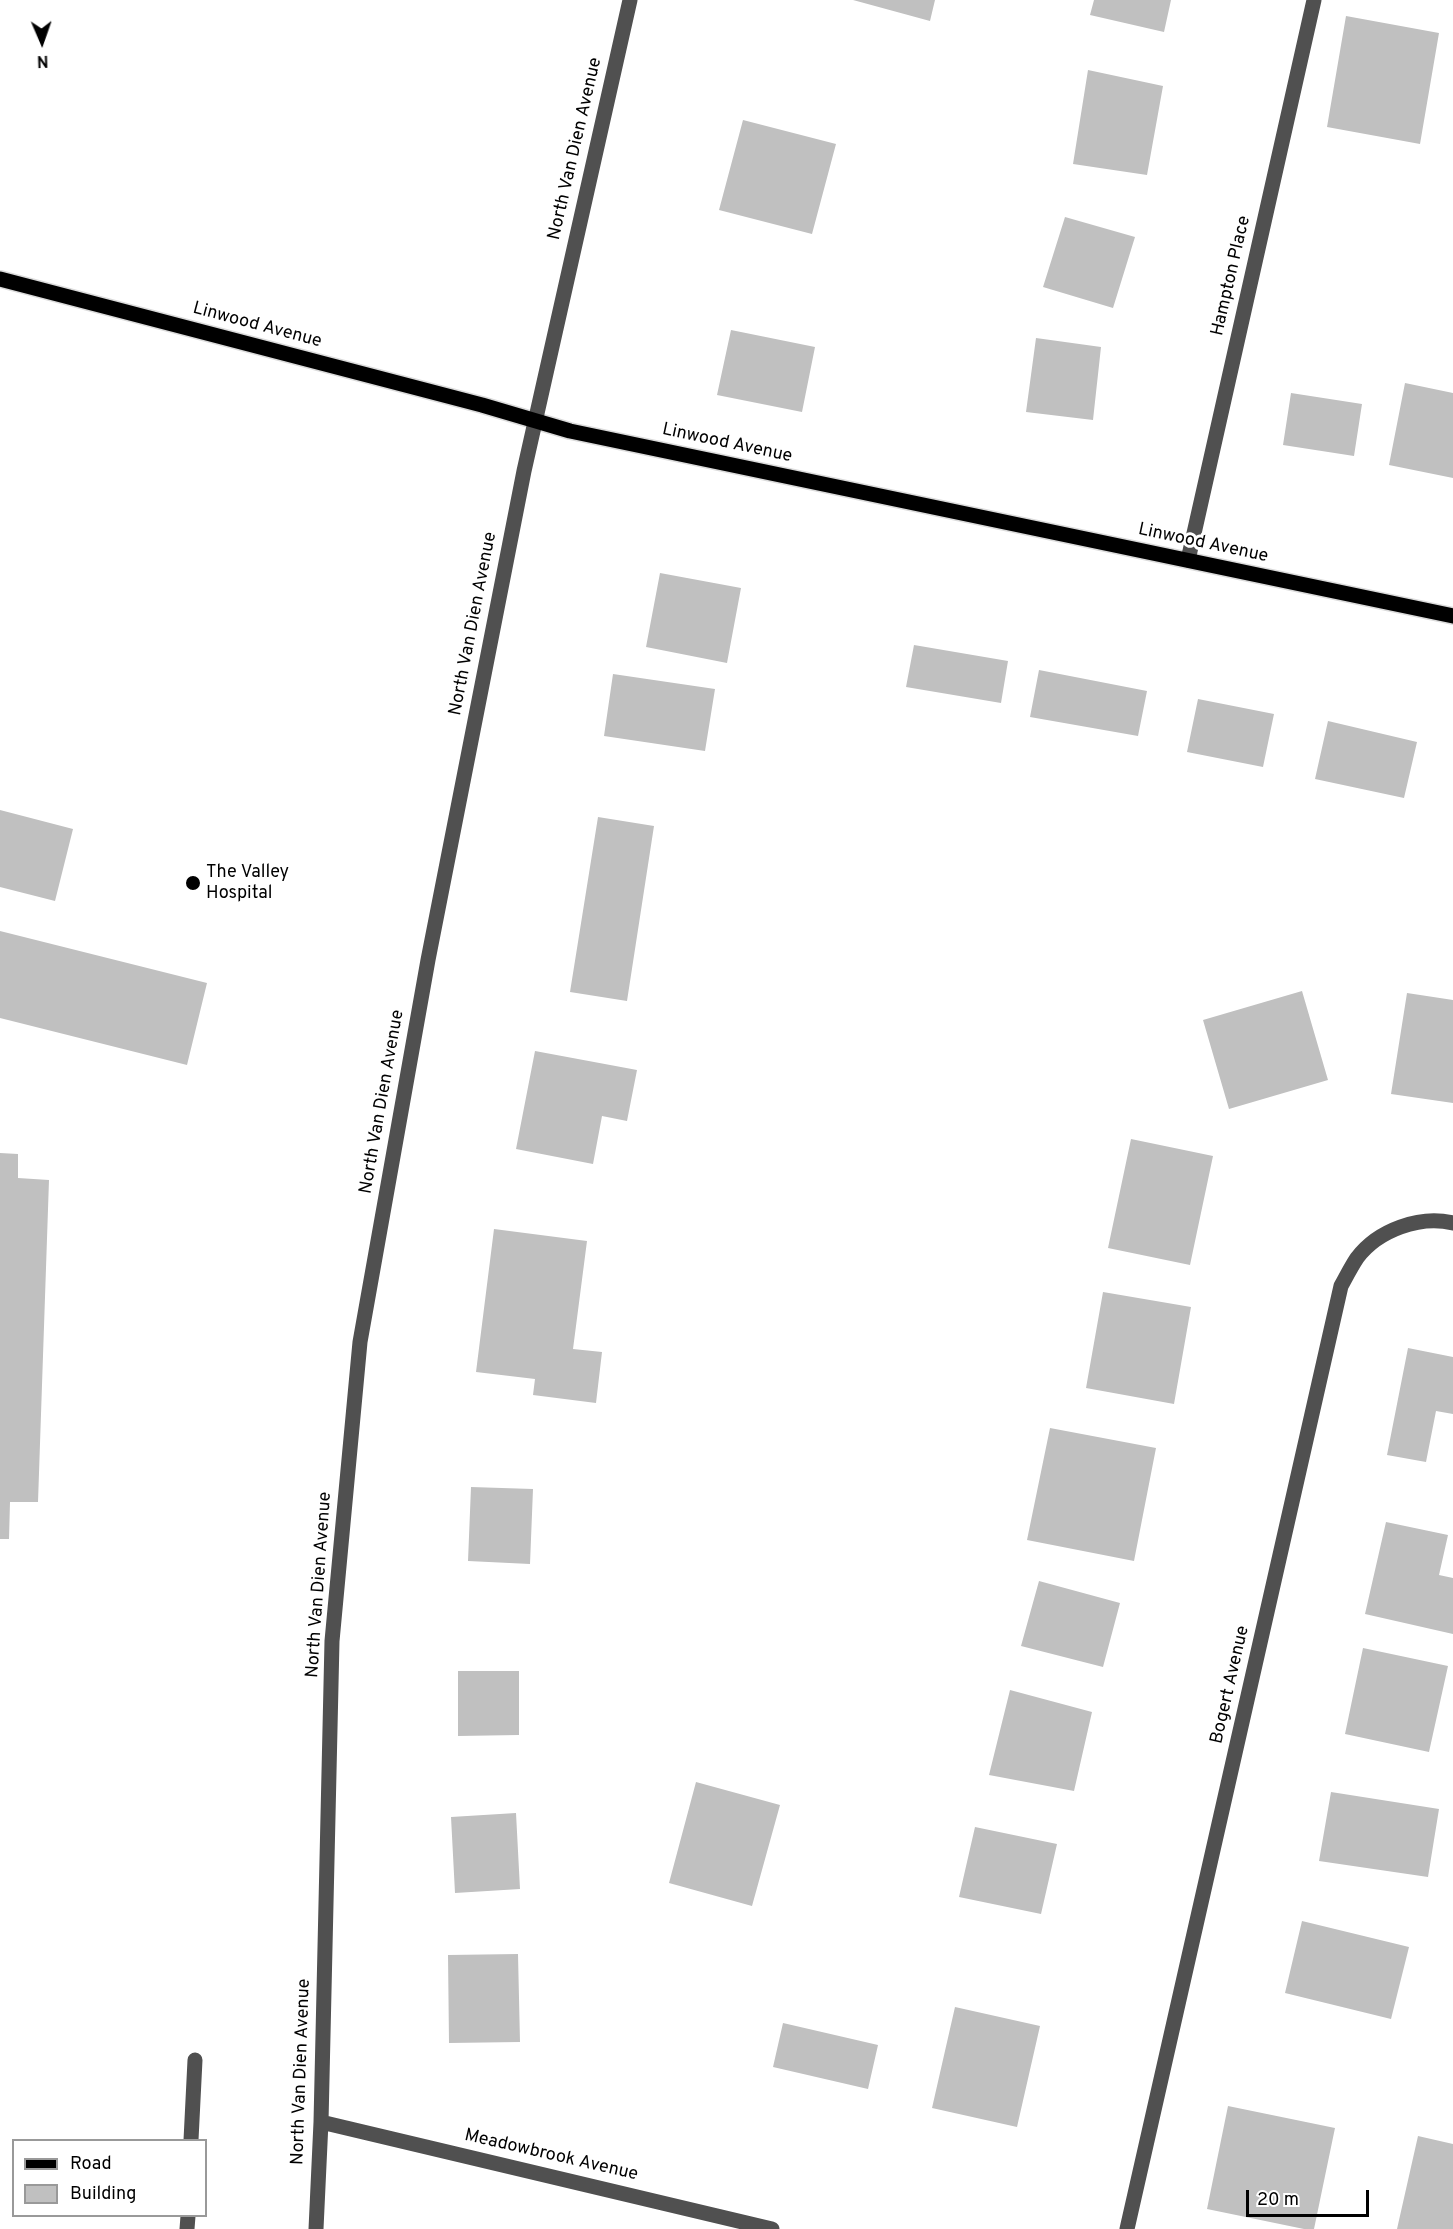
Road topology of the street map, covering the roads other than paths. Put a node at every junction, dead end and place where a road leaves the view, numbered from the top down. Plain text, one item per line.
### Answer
1 (630, 0) edge
2 (1314, 0) edge
3 (0, 279) edge
4 (536, 420) junction
5 (1188, 560) junction
6 (1453, 616) edge
7 (1453, 1222) edge
8 (195, 2060) dead end
9 (321, 2122) junction
10 (192, 2139) edge
11 (316, 2229) edge
12 (772, 2229) edge
13 (1127, 2229) edge

1 - 4 street, North Van Dien Avenue
2 - 5 street, Hampton Place
3 - 4 main road, Linwood Avenue
4 - 5 main road, Linwood Avenue
4 - 9 street, North Van Dien Avenue
5 - 6 main road, Linwood Avenue
7 - 13 street, Bogert Avenue
8 - 10 street
9 - 11 street, North Van Dien Avenue
9 - 12 street, Meadowbrook Avenue

